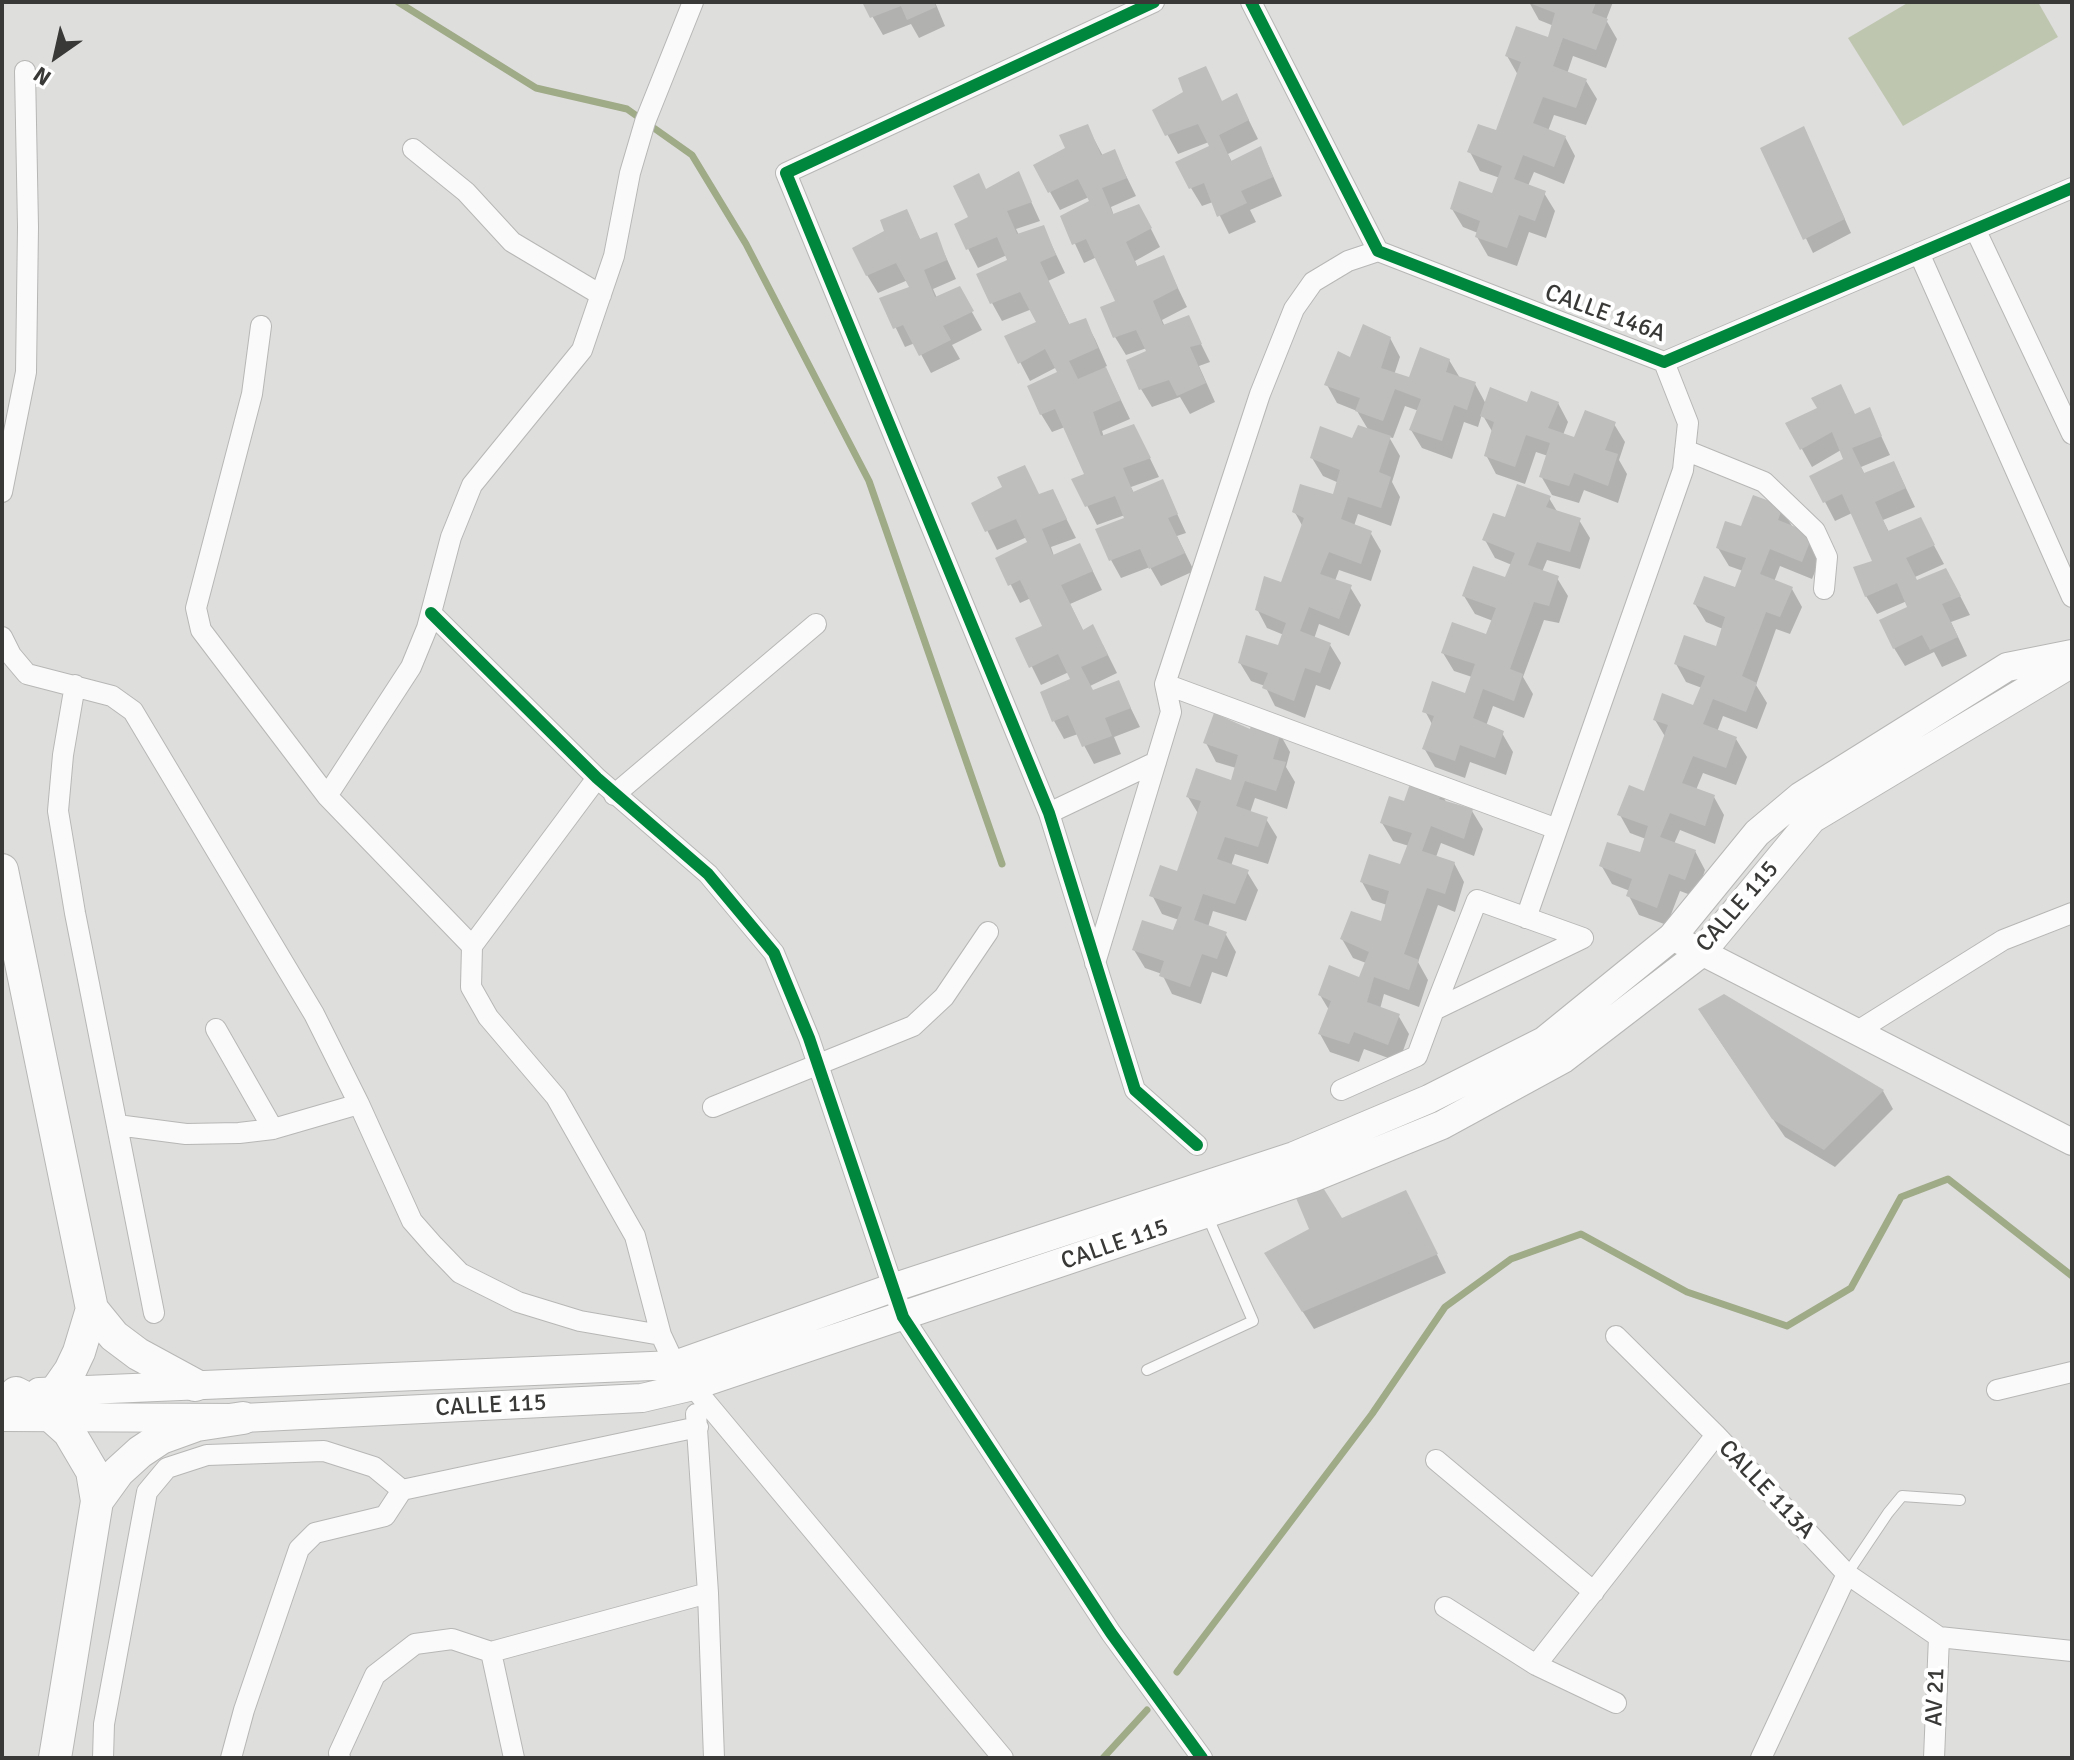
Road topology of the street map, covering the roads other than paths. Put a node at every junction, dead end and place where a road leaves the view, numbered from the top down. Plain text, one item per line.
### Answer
1 (693, 2) edge
2 (1154, 2) edge
3 (1251, 2) edge
4 (25, 71) dead end
5 (413, 149) dead end
6 (2072, 188) edge
7 (1976, 231) junction
8 (1378, 251) junction
9 (1919, 253) junction
10 (601, 295) junction
11 (261, 326) dead end
12 (1664, 362) junction
13 (2072, 434) edge
14 (1685, 450) junction
15 (2, 492) edge
16 (1824, 589) dead end
17 (2072, 597) edge
18 (431, 613) junction
19 (816, 624) dead end
20 (2, 637) edge
21 (2072, 654) edge
22 (2072, 663) edge
23 (1165, 684) junction
24 (75, 685) junction
25 (1156, 762) junction
26 (597, 778) junction
27 (614, 795) junction
28 (327, 796) junction
29 (1049, 813) junction
30 (1557, 829) junction
31 (2, 870) edge
32 (2072, 913) edge
33 (1526, 918) junction
34 (988, 932) dead end
35 (1672, 937) junction
36 (472, 946) junction
37 (1701, 953) junction
38 (1095, 963) junction
39 (1434, 1010) junction
40 (216, 1029) dead end
41 (1856, 1032) junction
42 (818, 1066) junction
43 (1341, 1090) dead end
44 (359, 1104) junction
45 (713, 1107) dead end
46 (117, 1125) junction
47 (273, 1129) junction
48 (2072, 1142) edge
49 (1197, 1145) dead end
50 (1206, 1213) junction
51 (892, 1288) junction
52 (92, 1309) junction
53 (154, 1313) dead end
54 (903, 1317) junction
55 (661, 1335) junction
56 (1616, 1336) dead end
57 (1147, 1370) dead end
58 (2072, 1372) edge
59 (684, 1376) junction
60 (195, 1385) junction
61 (1997, 1390) dead end
62 (27, 1405) edge
63 (243, 1418) junction
64 (698, 1427) junction
65 (1716, 1435) junction
66 (1436, 1460) dead end
67 (402, 1490) junction
68 (1960, 1500) dead end
69 (97, 1501) junction
70 (1847, 1574) junction
71 (1594, 1592) junction
72 (708, 1593) junction
73 (1445, 1607) dead end
74 (1939, 1637) junction
75 (2072, 1651) edge
76 (491, 1652) junction
77 (1536, 1665) junction
78 (1616, 1703) dead end
79 (55, 1758) edge
80 (103, 1758) edge
81 (231, 1758) edge
82 (340, 1758) edge
83 (514, 1758) edge
84 (714, 1758) edge
85 (1003, 1758) edge
86 (1202, 1758) edge
87 (1761, 1758) edge
88 (1934, 1758) edge

1 - 10 street
2 - 29 street
3 - 8 street
4 - 15 street
5 - 10 street
6 - 7 street, CALLE 146A
7 - 9 street, CALLE 146A
7 - 13 street
8 - 12 street, CALLE 146A
8 - 23 street
9 - 12 street, CALLE 146A
9 - 17 street
10 - 18 street
11 - 28 street
12 - 14 street
14 - 16 street
14 - 30 street
18 - 26 street
18 - 28 street
19 - 27 street
20 - 24 street
21 - 35 main road, CALLE 115
22 - 37 main road, CALLE 115
23 - 25 street
23 - 30 street
24 - 44 street
24 - 46 street
25 - 29 street
25 - 38 street
26 - 27 street
26 - 36 street
27 - 42 street
28 - 36 street
29 - 38 street
30 - 33 street
31 - 52 main road
32 - 41 street
33 - 39 street
33 - 39 street
34 - 42 street
35 - 37 street
35 - 51 main road, CALLE 115
36 - 55 street
37 - 41 street
37 - 50 main road, CALLE 115
38 - 49 street
39 - 43 street
40 - 47 street
41 - 48 street
42 - 45 street
42 - 51 street
44 - 47 street
44 - 55 street
46 - 47 street
46 - 53 street
50 - 54 main road, CALLE 115
50 - 57 lane
51 - 54 street
51 - 59 main road, CALLE 115
52 - 60 main road
52 - 62 main road
54 - 59 main road, CALLE 115
54 - 86 street
55 - 59 street
56 - 65 street
58 - 61 street
59 - 60 main road, CALLE 115
59 - 63 main road, CALLE 115
59 - 64 street
59 - 85 street
60 - 62 main road, CALLE 115
62 - 63 main road, CALLE 115
62 - 69 main road
63 - 69 main road
64 - 67 street
64 - 72 street
65 - 70 street, CALLE 113A
65 - 71 street, CALLE 113A
66 - 71 street
67 - 80 street
67 - 81 street
68 - 70 lane
69 - 79 main road
70 - 74 street, CALLE 113A
70 - 87 street
71 - 77 street, CALLE 113A
72 - 76 street
72 - 84 street
73 - 77 street
74 - 75 street, CALLE 113A
74 - 88 street, AV 21
76 - 82 street
76 - 83 street
77 - 78 street

